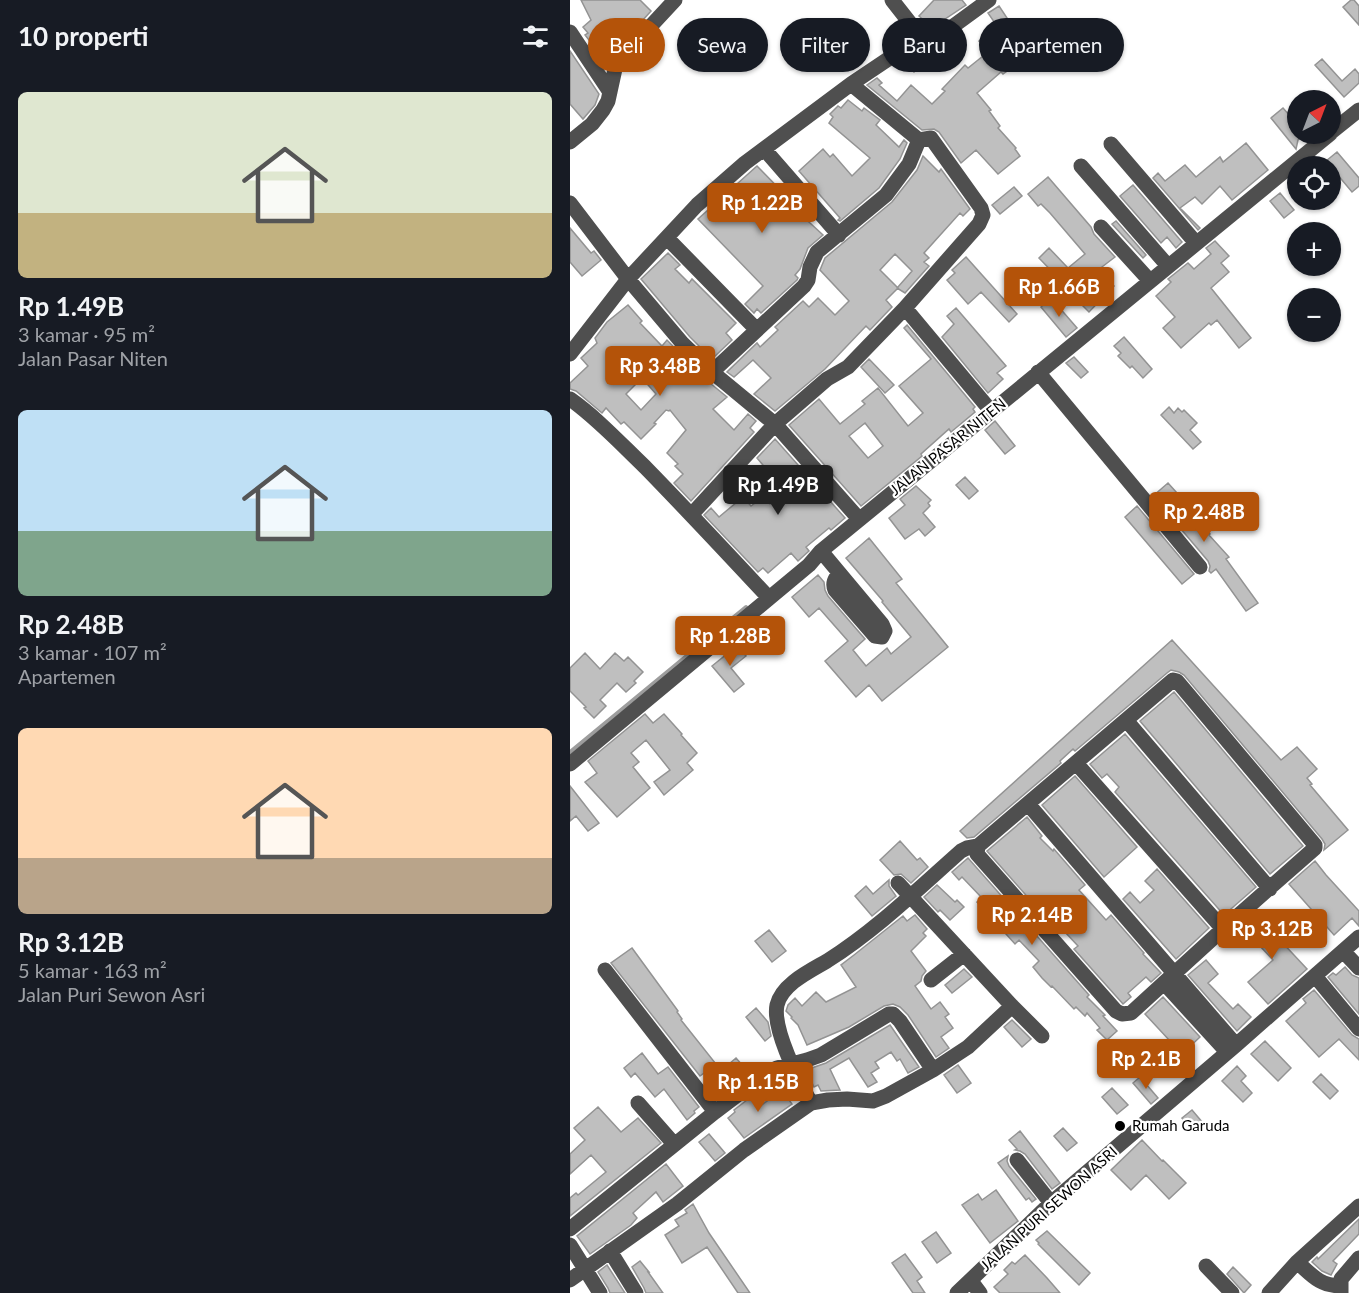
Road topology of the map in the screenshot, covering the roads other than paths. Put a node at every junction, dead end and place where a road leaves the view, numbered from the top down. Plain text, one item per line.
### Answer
1 (675, 0) edge
2 (892, 0) edge
3 (989, 0) edge
4 (906, 18) edge
5 (964, 18) edge
6 (570, 32) edge
7 (882, 63) edge
8 (851, 84) junction
9 (610, 92) junction
10 (1359, 110) edge
11 (1341, 124) edge
12 (571, 140) edge
13 (919, 140) junction
14 (1111, 144) dead end
15 (1317, 144) edge
16 (764, 149) junction
17 (1081, 166) dead end
18 (570, 203) edge
19 (1101, 227) dead end
20 (839, 235) junction
21 (667, 238) junction
22 (1196, 243) junction
23 (1168, 266) junction
24 (628, 279) junction
25 (1150, 281) junction
26 (905, 308) junction
27 (757, 330) junction
28 (570, 354) edge
29 (712, 372) junction
30 (1038, 372) junction
31 (570, 399) edge
32 (991, 411) junction
33 (775, 424) junction
34 (692, 514) junction
35 (860, 519) junction
36 (821, 551) junction
37 (1200, 567) dead end
38 (839, 573) dead end
39 (769, 598) junction
40 (1126, 720) junction
41 (1076, 763) junction
42 (570, 764) edge
43 (1028, 804) junction
44 (978, 846) junction
45 (898, 883) dead end
46 (1270, 889) junction
47 (910, 897) junction
48 (1223, 929) junction
49 (1359, 938) edge
50 (1343, 951) junction
51 (964, 954) junction
52 (1359, 968) edge
53 (605, 970) dead end
54 (1315, 976) junction
55 (1169, 978) junction
56 (931, 980) dead end
57 (1012, 1006) junction
58 (1359, 1029) edge
59 (1042, 1036) dead end
60 (1232, 1048) junction
61 (791, 1064) junction
62 (933, 1070) junction
63 (638, 1103) dead end
64 (811, 1103) junction
65 (715, 1112) junction
66 (675, 1144) junction
67 (1017, 1160) dead end
68 (1051, 1203) junction
69 (1359, 1206) edge
70 (570, 1229) edge
71 (570, 1245) edge
72 (610, 1251) junction
73 (1359, 1258) edge
74 (1298, 1262) junction
75 (1206, 1266) dead end
76 (585, 1269) junction
77 (570, 1280) edge
78 (975, 1287) edge
79 (1338, 1287) edge
80 (600, 1293) edge
81 (636, 1293) edge
82 (957, 1293) edge
83 (1232, 1293) edge
84 (1269, 1293) edge

1 - 9 street
2 - 4 street
3 - 5 street
6 - 9 street
7 - 8 street
8 - 13 street
8 - 16 street
9 - 12 street
10 - 11 street, JALAN PASAR NITEN
13 - 20 street
13 - 26 street
14 - 22 street
15 - 22 street, JALAN PASAR NITEN
16 - 20 street
16 - 21 street
17 - 23 street
18 - 24 street
19 - 25 street
20 - 27 street
21 - 24 street
21 - 27 street
22 - 23 street, JALAN PASAR NITEN
23 - 25 street, JALAN PASAR NITEN
24 - 28 street
24 - 29 street
25 - 30 street, JALAN PASAR NITEN
26 - 32 street
26 - 33 street
27 - 29 street
29 - 33 street
30 - 32 street, JALAN PASAR NITEN
30 - 37 street
31 - 34 street
32 - 35 street, JALAN PASAR NITEN
33 - 34 street
33 - 35 street
34 - 39 street
35 - 36 street, JALAN PASAR NITEN
36 - 38 street
36 - 39 street, JALAN PASAR NITEN
39 - 42 street, JALAN PASAR NITEN
40 - 41 street
40 - 46 street
40 - 46 street
41 - 43 street
41 - 48 street
43 - 44 street
43 - 55 street
44 - 47 street
44 - 55 street
45 - 47 street
46 - 48 street
47 - 51 street
47 - 61 street
48 - 55 street
49 - 50 street, JALAN PURI SEWON ASRI
50 - 52 street
50 - 54 street, JALAN PURI SEWON ASRI
51 - 56 street
51 - 57 street
53 - 65 street
54 - 58 street
54 - 60 street, JALAN PURI SEWON ASRI
55 - 60 street
57 - 59 street
57 - 62 street
60 - 68 street, JALAN PURI SEWON ASRI
61 - 62 street
61 - 64 street
61 - 65 street
62 - 64 street
63 - 66 street
64 - 72 street
65 - 66 street
66 - 70 street
67 - 68 street
68 - 78 street, JALAN PURI SEWON ASRI
69 - 74 street
71 - 76 street
72 - 76 street
72 - 81 street
73 - 79 street
74 - 79 street
74 - 84 street
75 - 83 street
76 - 77 street
76 - 80 street
78 - 82 street, JALAN PURI SEWON ASRI

